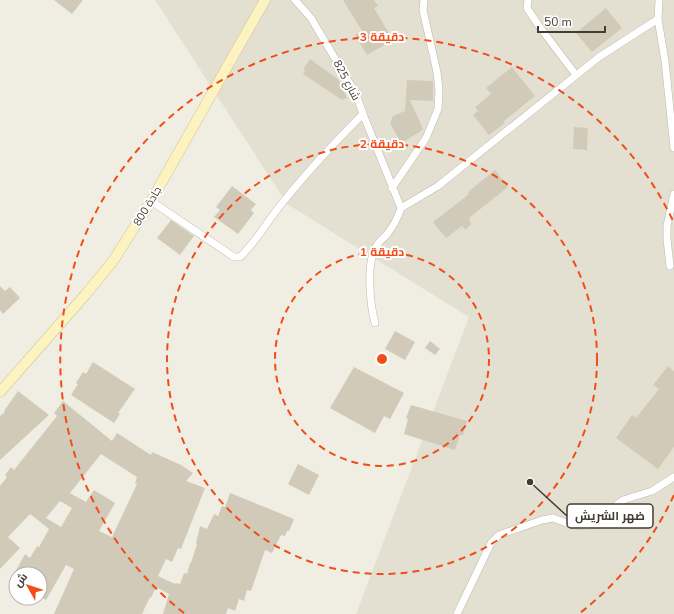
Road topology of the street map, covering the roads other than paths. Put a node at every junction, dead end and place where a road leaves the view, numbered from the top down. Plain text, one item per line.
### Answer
1 (265, 0) edge
2 (295, 0) edge
3 (424, 0) edge
4 (528, 0) edge
5 (659, 0) edge
6 (658, 19) junction
7 (576, 75) junction
8 (363, 114) junction
9 (674, 135) edge
10 (674, 148) edge
11 (392, 188) junction
12 (674, 194) edge
13 (151, 201) junction
14 (401, 208) junction
15 (670, 266) dead end
16 (375, 323) dead end
17 (0, 392) edge
18 (674, 477) edge
19 (457, 614) edge

1 - 13 main road, جادة 800
2 - 8 street, شارع 825
3 - 11 street
4 - 7 street
5 - 6 street
6 - 7 street
6 - 9 street
7 - 14 street
8 - 11 street, شارع 825
8 - 13 street
9 - 10 street
11 - 14 street, شارع 825
12 - 15 street
13 - 17 main road, جادة 800
14 - 16 street
18 - 19 street

